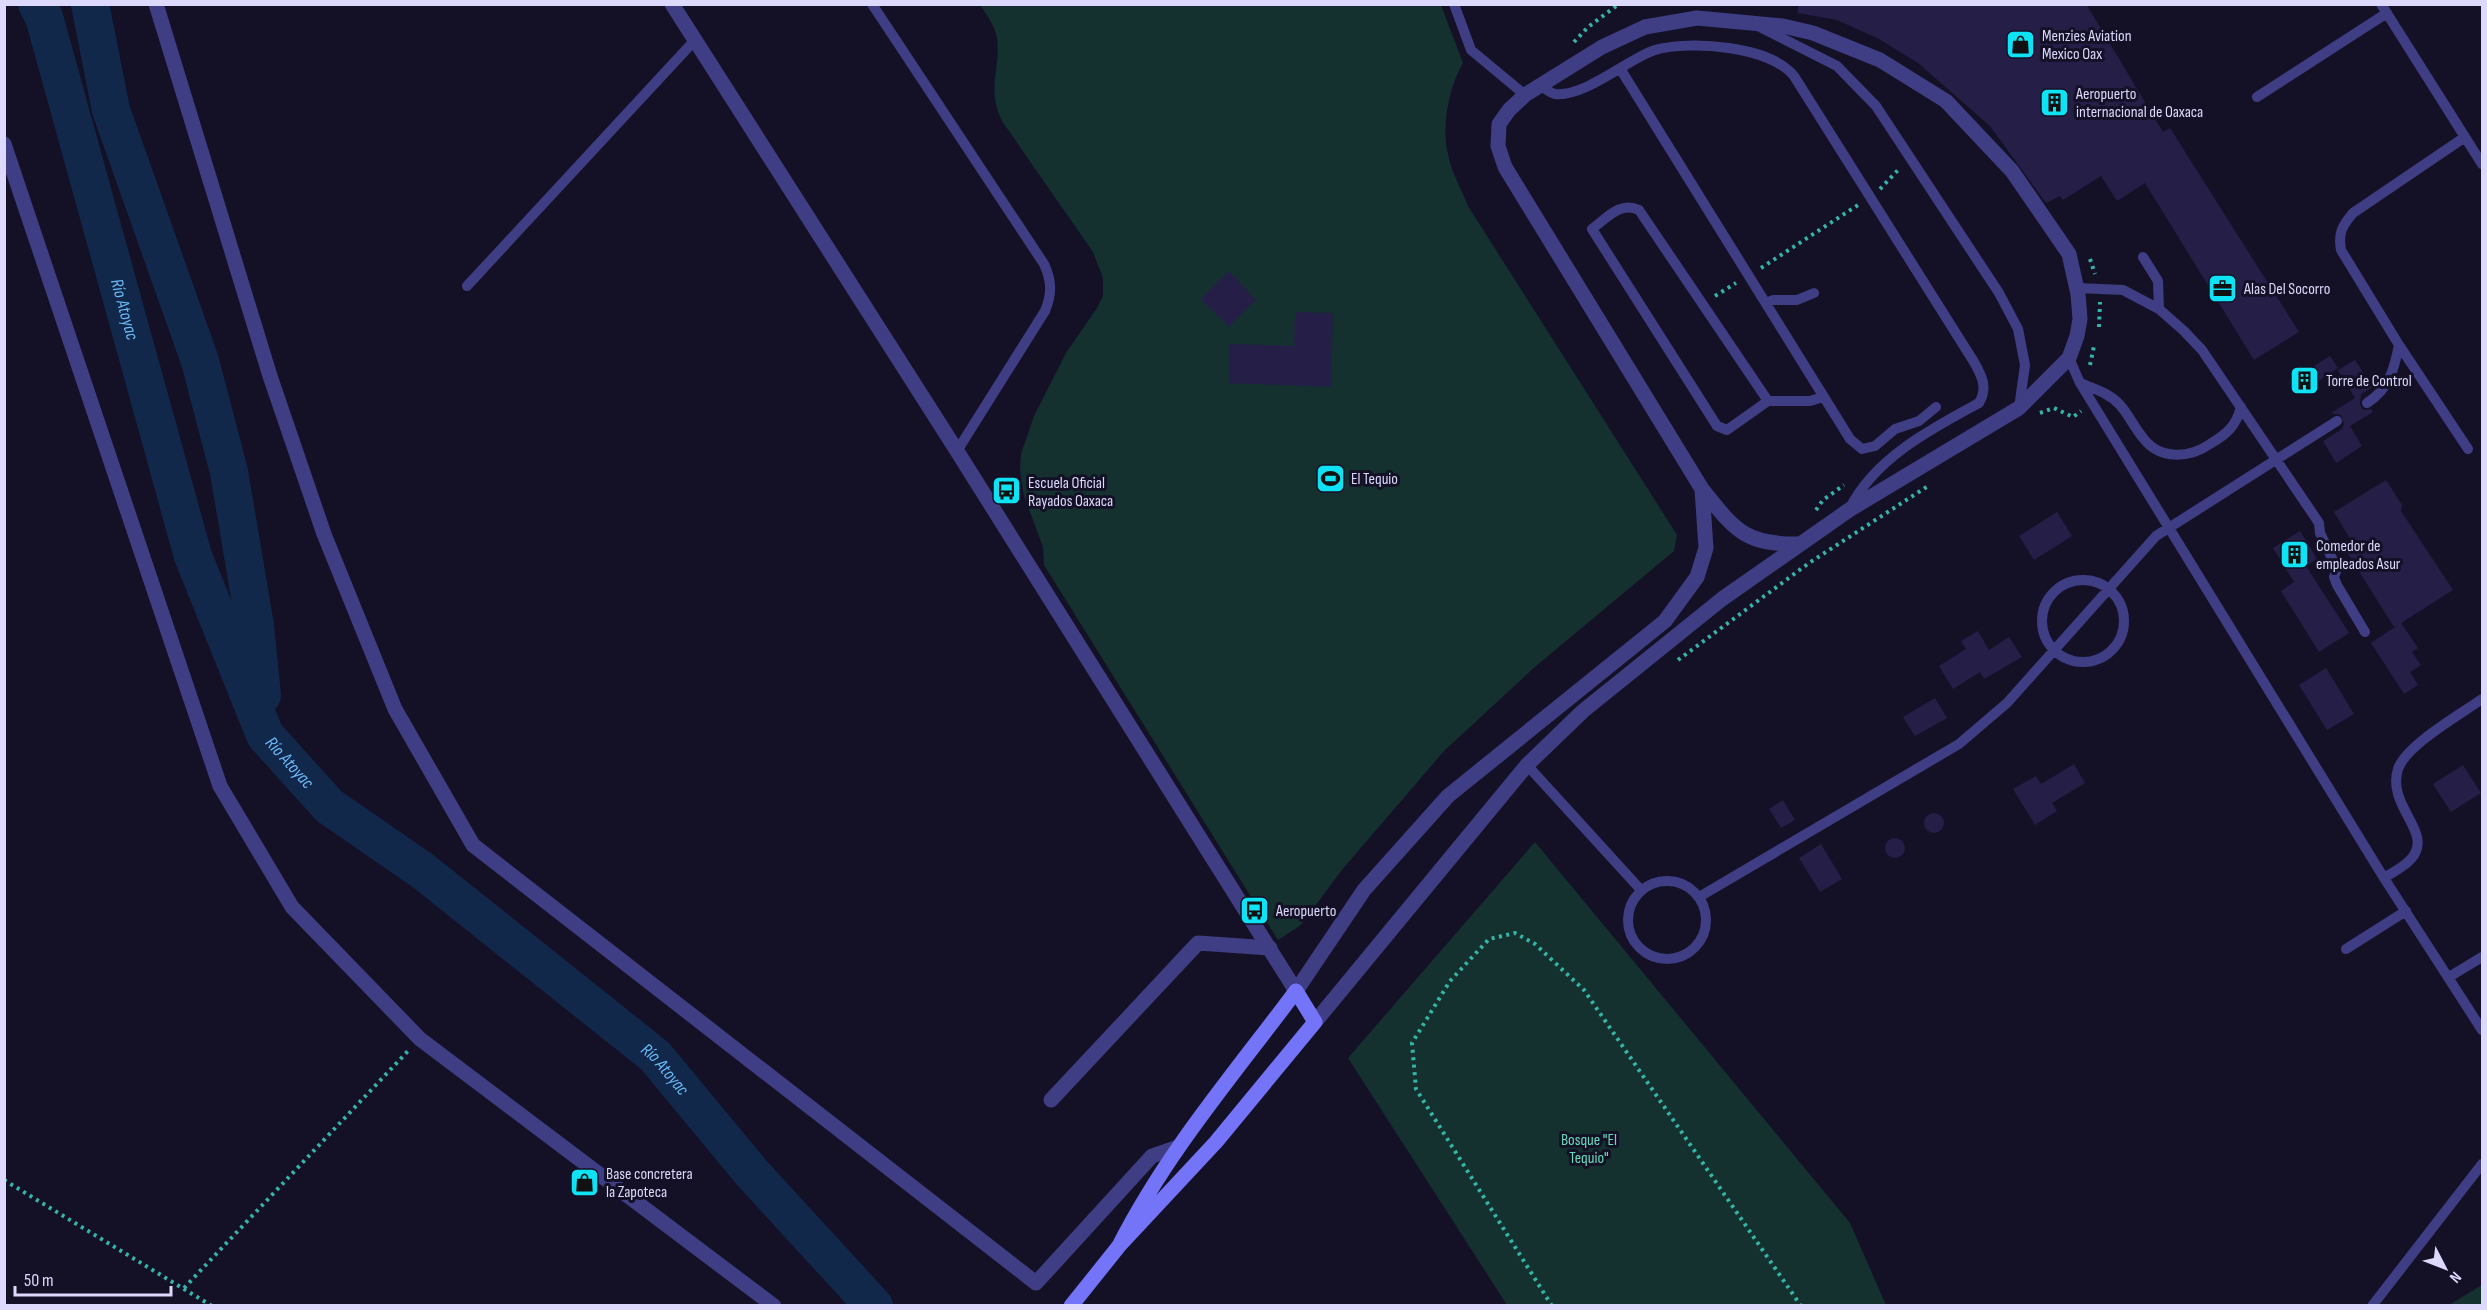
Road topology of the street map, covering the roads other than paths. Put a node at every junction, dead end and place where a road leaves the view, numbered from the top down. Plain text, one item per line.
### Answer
1 (156, 4) edge
2 (672, 4) edge
3 (872, 4) edge
4 (1454, 4) edge
5 (2384, 9) edge
6 (1753, 23) junction
7 (695, 40) junction
8 (1621, 70) junction
9 (1539, 85) junction
10 (1525, 95) junction
11 (2258, 97) dead end
12 (2465, 137) junction
13 (4, 144) edge
14 (2482, 164) edge
15 (2143, 257) dead end
16 (467, 286) dead end
17 (2077, 288) junction
18 (1814, 293) dead end
19 (1766, 303) junction
20 (2159, 309) junction
21 (2399, 345) junction
22 (2069, 358) junction
23 (2080, 383) junction
24 (1823, 397) junction
25 (1767, 401) junction
26 (2367, 403) dead end
27 (1936, 407) dead end
28 (2241, 407) junction
29 (2019, 408) junction
30 (2337, 421) dead end
31 (2468, 450) dead end
32 (957, 451) junction
33 (2277, 459) junction
34 (1702, 489) junction
35 (1849, 510) junction
36 (2169, 528) junction
37 (1800, 544) junction
38 (2109, 589) junction
39 (2365, 632) dead end
40 (2054, 650) junction
41 (2482, 699) edge
42 (1527, 765) junction
43 (2384, 878) junction
44 (1641, 890) junction
45 (1700, 897) junction
46 (2406, 911) junction
47 (1270, 948) junction
48 (2346, 949) dead end
49 (2482, 957) edge
50 (2449, 977) junction
51 (1296, 991) junction
52 (1315, 1022) junction
53 (2482, 1030) edge
54 (1051, 1100) dead end
55 (1178, 1147) junction
56 (2482, 1164) edge
57 (1119, 1246) junction
58 (774, 1305) edge
59 (1071, 1305) edge
60 (2372, 1305) edge

1 - 55 street
2 - 7 street
3 - 32 lane
4 - 10 lane
5 - 11 lane
5 - 12 lane
6 - 9 street
6 - 17 street
6 - 29 lane
7 - 16 lane
7 - 32 street
8 - 9 lane
8 - 19 lane
8 - 35 lane
9 - 10 street
10 - 34 street
12 - 14 lane
12 - 21 lane
13 - 58 street
15 - 20 lane
17 - 20 lane
17 - 22 street
18 - 19 lane
19 - 24 lane
20 - 28 lane
21 - 26 lane
21 - 31 lane
22 - 23 lane
22 - 29 street
23 - 28 lane
23 - 36 lane
24 - 25 lane
24 - 27 lane
25 - 25 lane
28 - 33 lane
29 - 35 street
30 - 33 lane
32 - 47 street
33 - 36 lane
33 - 39 lane
34 - 37 street
34 - 51 street
35 - 37 street
36 - 38 lane
36 - 43 lane
37 - 42 street
38 - 40 lane
38 - 40 lane
38 - 40 lane
40 - 45 lane
41 - 43 lane
42 - 44 lane
42 - 52 street
43 - 46 lane
44 - 45 lane
44 - 45 lane
46 - 48 lane
46 - 50 lane
47 - 51 street
47 - 54 street
49 - 50 lane
50 - 53 lane
51 - 52 main road
51 - 55 main road
52 - 57 main road
55 - 57 main road
56 - 60 lane
57 - 59 main road

